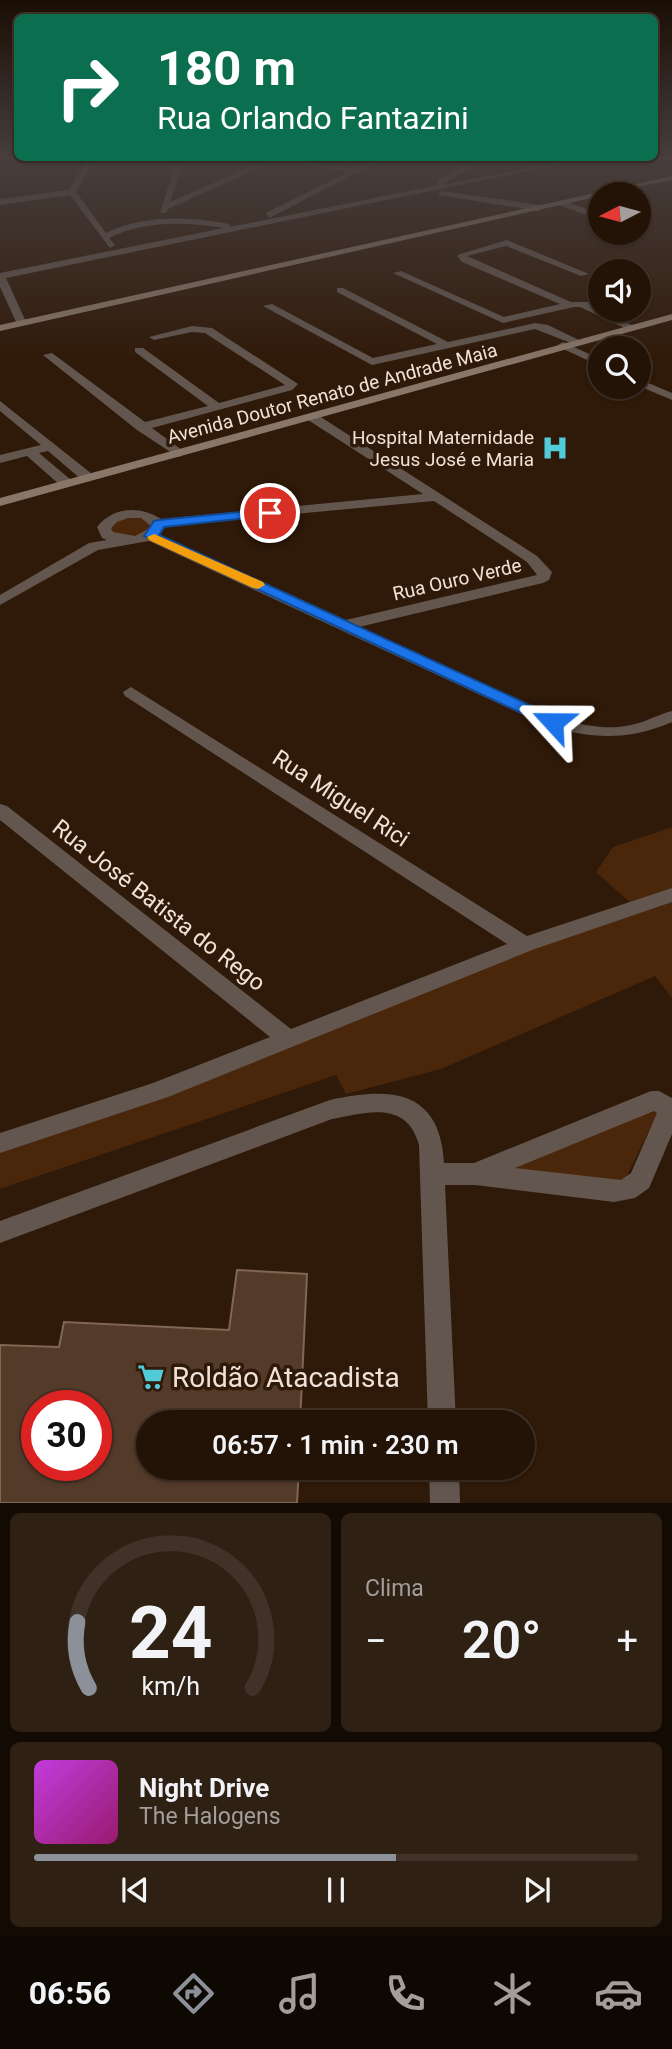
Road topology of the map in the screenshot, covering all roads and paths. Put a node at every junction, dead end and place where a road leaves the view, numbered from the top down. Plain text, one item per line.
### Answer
1 (97, 226) edge
2 (101, 226) edge
3 (137, 226) edge
4 (229, 226) edge
5 (240, 226) edge
6 (458, 226) edge
7 (236, 227) junction
8 (120, 230) junction
9 (104, 237) junction
10 (116, 252) junction
11 (398, 273) dead end
12 (584, 274) dead end
13 (0, 276) edge
14 (340, 290) dead end
15 (574, 304) junction
16 (588, 305) edge
17 (268, 306) dead end
18 (672, 317) edge
19 (632, 322) edge
20 (22, 324) junction
21 (639, 326) junction
22 (525, 327) junction
23 (0, 328) edge
24 (154, 337) dead end
25 (580, 343) junction
26 (448, 346) junction
27 (566, 347) junction
28 (139, 350) dead end
29 (48, 355) dead end
30 (588, 357) edge
31 (672, 385) edge
32 (651, 388) edge
33 (656, 390) junction
34 (672, 397) edge
35 (217, 407) junction
36 (1, 408) edge
37 (312, 417) junction
38 (156, 423) junction
39 (141, 427) junction
40 (49, 447) junction
41 (195, 449) junction
42 (30, 452) junction
43 (178, 453) junction
44 (0, 459) edge
45 (87, 477) junction
46 (66, 483) junction
47 (438, 497) junction
48 (0, 502) edge
49 (154, 529) junction
50 (104, 531) junction
51 (131, 540) junction
52 (94, 546) junction
53 (0, 601) edge
54 (346, 625) junction
55 (131, 692) dead end
56 (672, 716) edge
57 (0, 810) edge
58 (672, 895) edge
59 (525, 945) junction
60 (288, 1039) junction
61 (0, 1143) edge
62 (434, 1174) junction
63 (475, 1174) junction
64 (0, 1232) edge
65 (442, 1410) edge
66 (444, 1480) edge
67 (445, 1503) edge

1 - 9 street
2 - 8 street
3 - 8 street
4 - 7 street
5 - 7 street
6 - 20 street
7 - 10 street
8 - 9 street
9 - 10 street
10 - 13 street
11 - 15 street
12 - 15 street
13 - 20 street
14 - 26 street
15 - 16 street
15 - 21 street
17 - 26 street
18 - 21 street, Avenida Doutor Renato de Andrade Maia
19 - 21 street
20 - 23 street
21 - 25 street, Avenida Doutor Renato de Andrade Maia
22 - 25 street
22 - 26 street
22 - 27 street
24 - 35 street
25 - 27 street, Avenida Doutor Renato de Andrade Maia
27 - 30 street
27 - 37 street, Avenida Doutor Renato de Andrade Maia
28 - 35 street
29 - 39 street
31 - 33 street
32 - 33 street
33 - 34 street
35 - 38 street
36 - 40 street
37 - 41 street, Avenida Doutor Renato de Andrade Maia
37 - 47 street, Rua Ouro Verde
38 - 39 street
38 - 41 street
39 - 43 street
40 - 42 street
40 - 45 street
41 - 43 street, Avenida Doutor Renato de Andrade Maia
42 - 44 street
42 - 46 street
43 - 45 street, Avenida Doutor Renato de Andrade Maia
45 - 46 street, Avenida Doutor Renato de Andrade Maia
46 - 48 street, Avenida Doutor Renato de Andrade Maia
47 - 49 street
47 - 54 street, Rua Ouro Verde
49 - 50 street
49 - 51 street
49 - 54 street
50 - 51 street
50 - 52 street
51 - 52 street
52 - 53 street
54 - 56 street
55 - 59 street, Rua Miguel Rici
57 - 60 street, Rua José Batista do Rego
58 - 59 street
59 - 60 street
60 - 61 street
62 - 63 street
62 - 64 street
62 - 65 street
63 - 63 street
66 - 67 street

